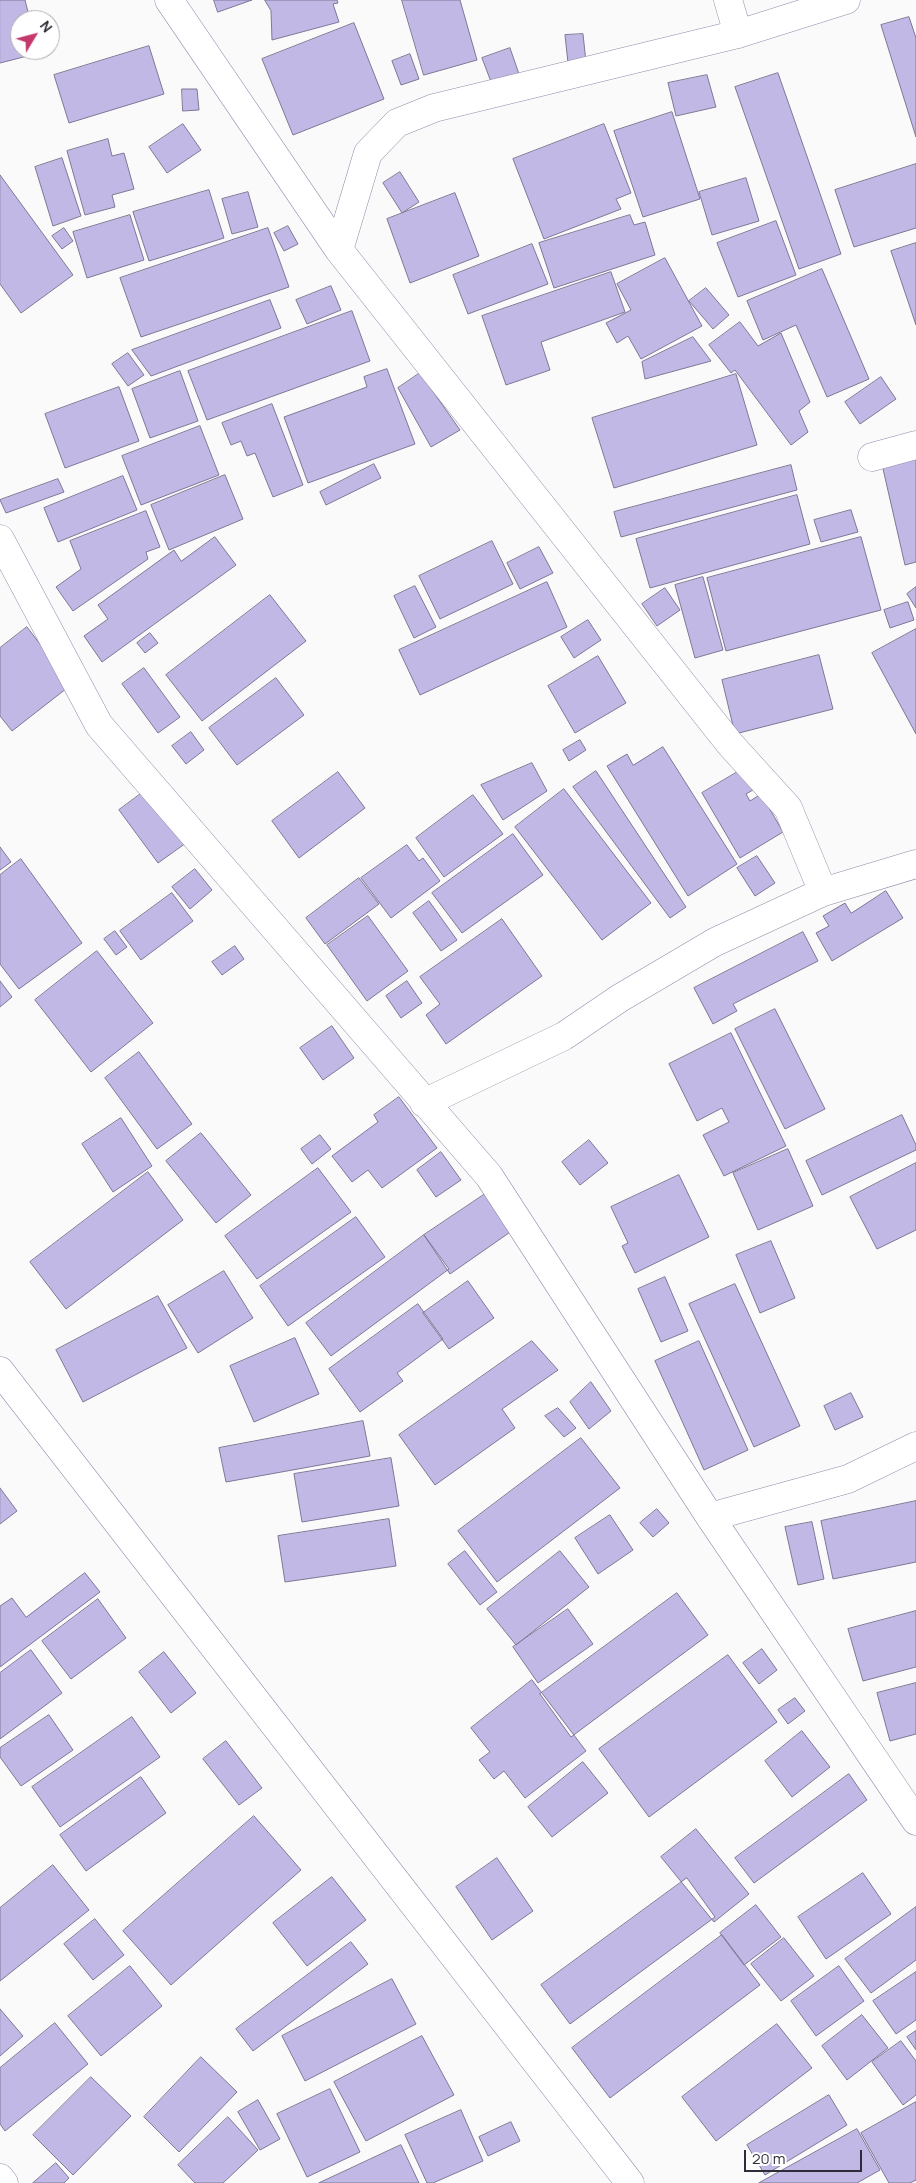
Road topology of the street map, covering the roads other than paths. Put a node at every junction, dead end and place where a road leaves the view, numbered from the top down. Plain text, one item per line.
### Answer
1 (169, 0) edge
2 (728, 0) edge
3 (846, 0) edge
4 (738, 34) junction
5 (339, 250) junction
6 (916, 445) edge
7 (872, 458) dead end
8 (0, 539) edge
9 (916, 864) edge
10 (823, 892) junction
11 (424, 1103) junction
12 (0, 1371) edge
13 (916, 1446) edge
14 (710, 1517) junction
15 (916, 1822) edge
16 (0, 2178) edge
17 (4, 2183) edge
18 (630, 2183) edge

1 - 5 street
2 - 4 street
3 - 4 street
4 - 5 street
5 - 10 street
6 - 7 street
8 - 11 street
9 - 10 street
10 - 11 street
11 - 14 street
12 - 18 street
13 - 14 street
14 - 15 street
16 - 17 street

